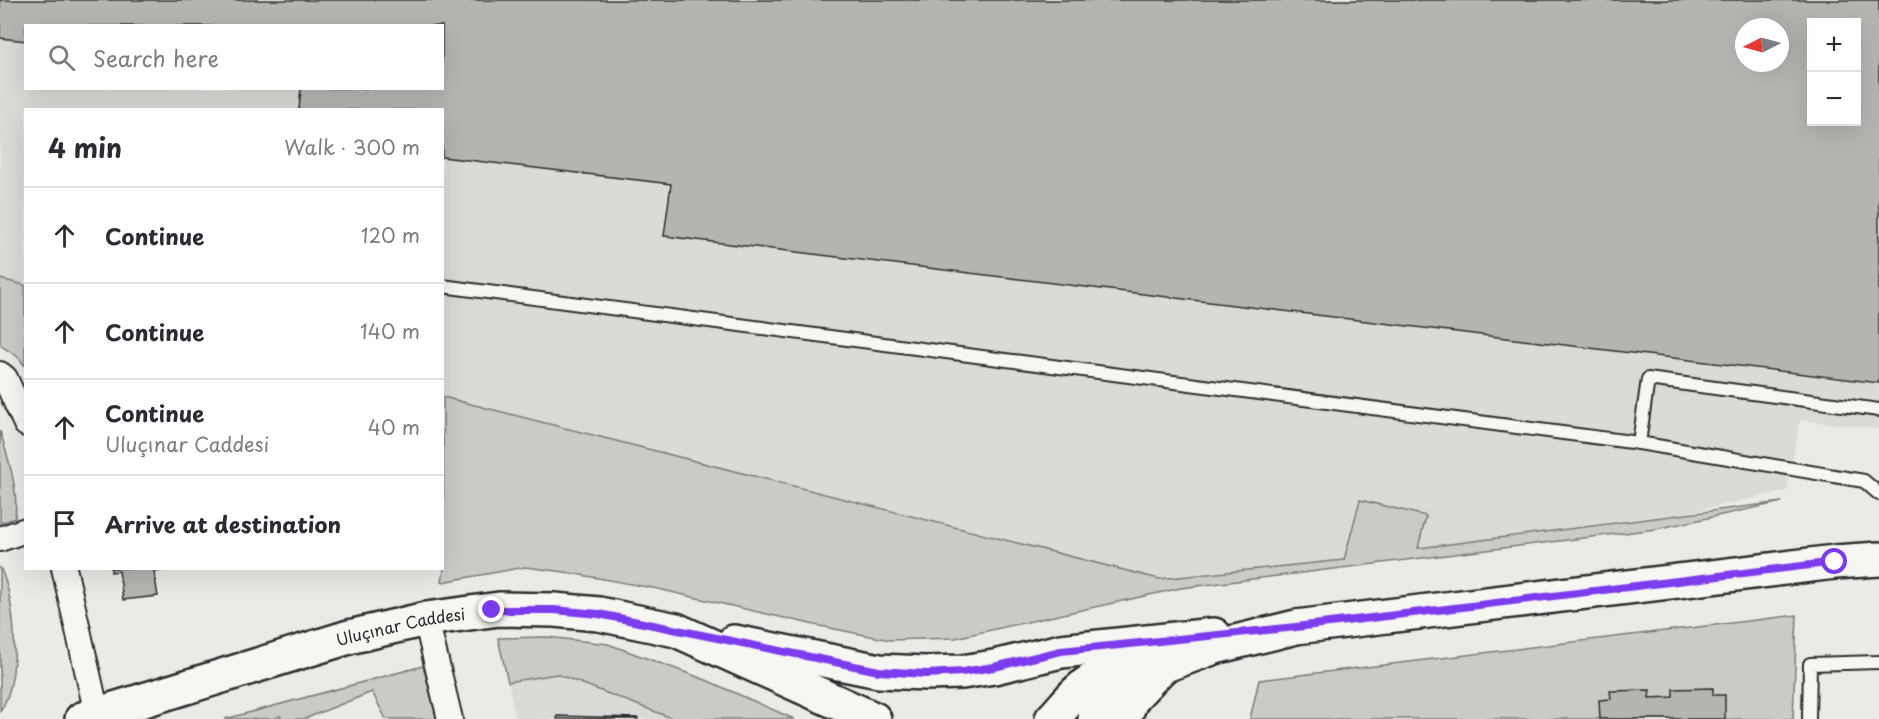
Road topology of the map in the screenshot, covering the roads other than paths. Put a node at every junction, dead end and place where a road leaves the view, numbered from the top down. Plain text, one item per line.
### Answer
1 (444, 286) edge
2 (0, 374) edge
3 (1879, 410) edge
4 (24, 420) edge
5 (1639, 443) junction
6 (1879, 494) edge
7 (24, 531) edge
8 (0, 539) edge
9 (1879, 559) edge
10 (64, 570) edge
11 (426, 619) junction
12 (1296, 627) junction
13 (676, 630) junction
14 (1224, 633) junction
15 (1879, 662) edge
16 (1163, 666) junction
17 (152, 706) edge
18 (92, 717) edge
19 (450, 719) edge
20 (874, 719) edge
21 (1052, 719) edge
22 (1095, 719) edge
23 (1123, 719) edge
24 (1809, 719) edge

1 - 5 lane
2 - 4 street
3 - 5 lane
5 - 6 lane
7 - 8 street
9 - 12 main road
10 - 18 street
11 - 13 main road, Uluçınar Caddesi
11 - 17 main road, Uluçınar Caddesi
11 - 19 street
12 - 14 main road
12 - 16 main road
13 - 14 main road
13 - 20 main road, Uluçınar Caddesi
14 - 21 main road
15 - 24 lane
16 - 22 main road
16 - 23 main road
17 - 18 main road, Uluçınar Caddesi

